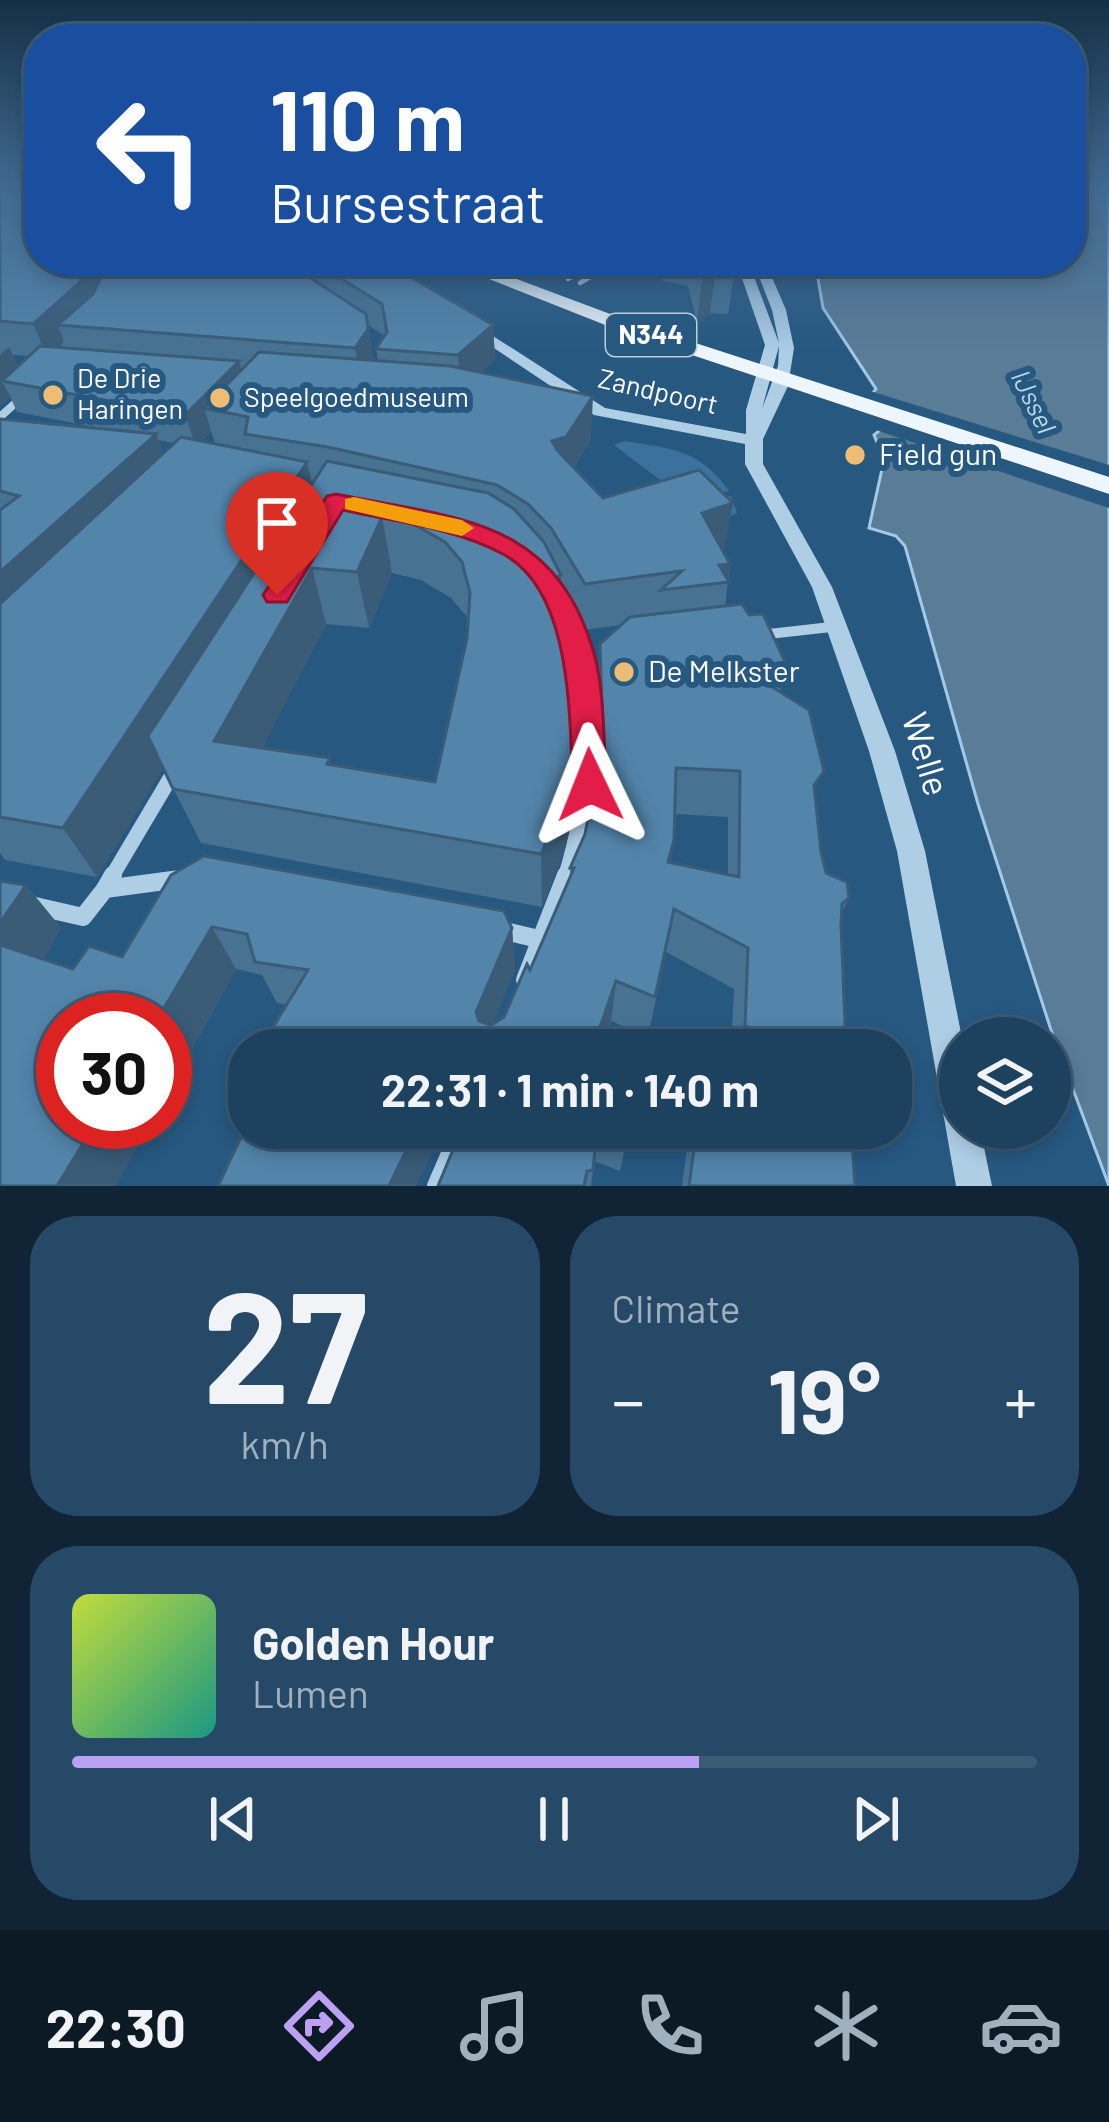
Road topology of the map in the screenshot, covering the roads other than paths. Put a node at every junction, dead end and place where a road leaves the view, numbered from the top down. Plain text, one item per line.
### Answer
1 (495, 276) edge
2 (573, 276) edge
3 (593, 276) edge
4 (754, 276) edge
5 (568, 279) dead end
6 (580, 284) dead end
7 (463, 323) edge
8 (560, 387) junction
9 (30, 389) edge
10 (540, 394) edge
11 (0, 417) edge
12 (754, 441) junction
13 (1109, 486) edge
14 (546, 584) edge
15 (840, 626) junction
16 (747, 637) edge
17 (604, 655) edge
18 (580, 658) junction
19 (184, 754) edge
20 (191, 878) edge
21 (105, 889) junction
22 (0, 898) edge
23 (478, 926) edge
24 (543, 940) junction
25 (519, 995) edge
26 (942, 1017) edge
27 (452, 1149) edge
28 (967, 1149) edge
29 (436, 1186) edge
30 (974, 1186) edge

1 - 13 main road, N344
2 - 5 lane
3 - 6 lane
4 - 12 street
7 - 8 street
8 - 10 street, Zandpoort
8 - 12 street, Zandpoort
9 - 11 street
12 - 15 street, Welle
14 - 18 street
15 - 16 street
15 - 26 street, Welle
17 - 18 street
18 - 24 street
19 - 21 street
20 - 21 street
21 - 22 street
23 - 24 street
24 - 25 street
27 - 29 street
28 - 30 street

